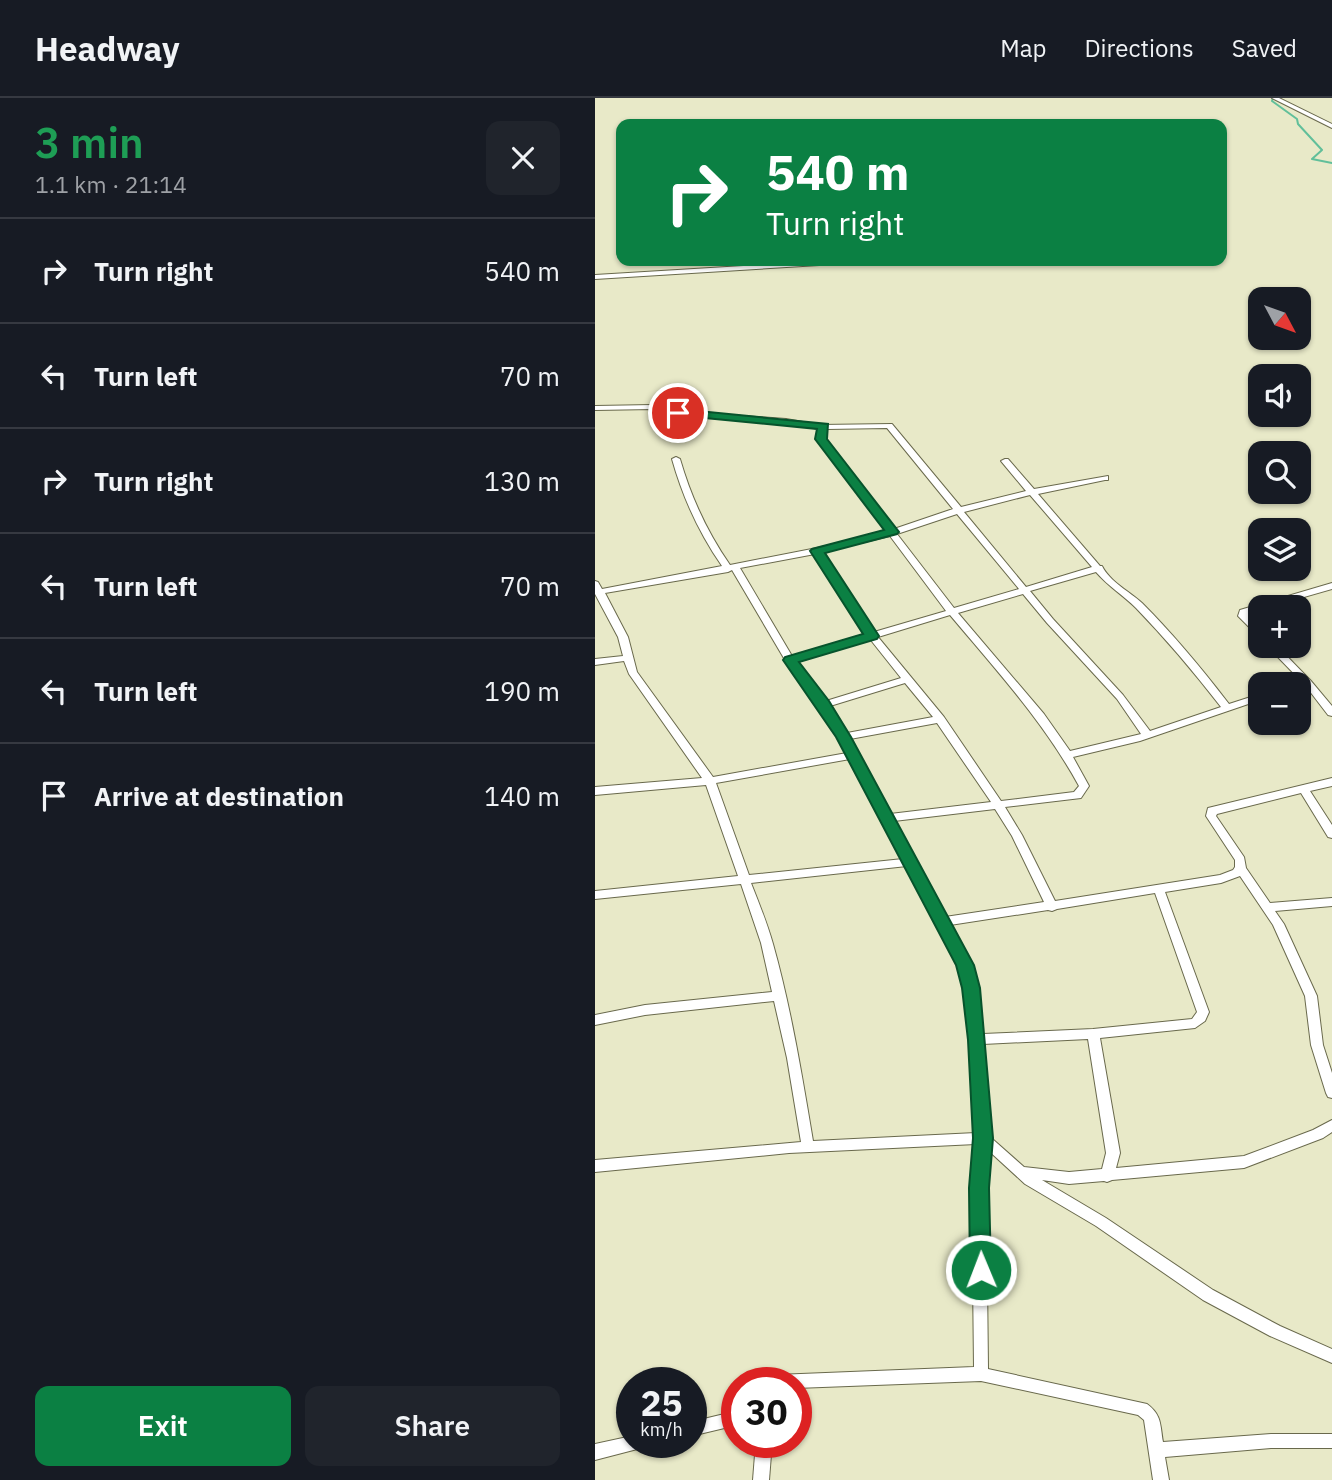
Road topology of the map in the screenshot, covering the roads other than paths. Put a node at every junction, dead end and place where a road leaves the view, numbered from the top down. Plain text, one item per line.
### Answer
1 (1277, 99) edge
2 (1332, 126) edge
3 (766, 266) edge
4 (595, 276) edge
5 (595, 408) edge
6 (824, 426) junction
7 (677, 459) dead end
8 (1006, 461) dead end
9 (1105, 478) dead end
10 (1033, 492) junction
11 (960, 510) junction
12 (892, 532) junction
13 (817, 551) junction
14 (731, 568) junction
15 (1099, 568) junction
16 (1332, 586) edge
17 (596, 588) edge
18 (1025, 589) junction
19 (1300, 595) edge
20 (952, 612) junction
21 (871, 636) junction
22 (627, 658) junction
23 (1282, 658) edge
24 (790, 660) junction
25 (595, 662) edge
26 (1293, 672) edge
27 (907, 680) junction
28 (1311, 692) edge
29 (1248, 701) edge
30 (824, 705) junction
31 (1226, 707) junction
32 (1332, 713) edge
33 (940, 719) junction
34 (1147, 734) junction
35 (844, 737) junction
36 (853, 755) junction
37 (1067, 755) junction
38 (711, 781) junction
39 (1332, 782) edge
40 (1304, 789) junction
41 (595, 791) edge
42 (997, 803) junction
43 (889, 818) junction
44 (1332, 834) edge
45 (912, 862) junction
46 (1241, 868) junction
47 (743, 879) junction
48 (1159, 890) junction
49 (595, 895) edge
50 (1332, 902) edge
51 (1052, 907) junction
52 (1268, 907) junction
53 (943, 922) junction
54 (780, 996) junction
55 (595, 1020) edge
56 (1093, 1034) junction
57 (977, 1040) junction
58 (1332, 1093) edge
59 (1332, 1125) edge
60 (983, 1138) junction
61 (808, 1147) junction
62 (595, 1166) edge
63 (1021, 1171) junction
64 (1107, 1176) junction
65 (1332, 1356) edge
66 (981, 1374) junction
67 (812, 1381) edge
68 (1332, 1441) edge
69 (616, 1447) edge
70 (1156, 1450) junction
71 (595, 1452) edge
72 (763, 1458) edge
73 (761, 1480) edge
74 (1161, 1480) edge

1 - 2 street
3 - 4 street
5 - 6 street
6 - 11 street
6 - 12 street
7 - 14 street
8 - 10 street
9 - 10 street
10 - 11 street
10 - 15 street
11 - 12 street
11 - 18 street
12 - 13 street
12 - 20 street
13 - 14 street
13 - 21 street
14 - 17 street
14 - 24 street
15 - 18 street
15 - 31 street
16 - 19 street
17 - 22 street
18 - 20 street
18 - 34 street
20 - 21 street
20 - 37 street
21 - 24 street
21 - 27 street
22 - 25 street
22 - 38 street
23 - 26 street
24 - 30 street
27 - 30 street
27 - 33 street
28 - 32 street
29 - 31 street
30 - 35 street
31 - 34 street
33 - 35 street
33 - 42 street
34 - 37 street
35 - 36 street
36 - 38 street
36 - 43 street
37 - 42 street
38 - 41 street
38 - 47 street
39 - 40 street
40 - 44 street
40 - 46 street
42 - 43 street
42 - 51 street
43 - 45 street
45 - 47 street
45 - 53 street
46 - 48 street
46 - 52 street
47 - 49 street
47 - 54 street
48 - 51 street
48 - 56 street
50 - 52 street
51 - 53 street
52 - 58 street
53 - 57 street
54 - 55 street
54 - 61 street
56 - 57 street
56 - 64 street
57 - 60 street
59 - 64 street
60 - 61 street
60 - 63 street
60 - 66 street
61 - 62 street
63 - 64 street
63 - 65 street
66 - 67 street
66 - 70 street
68 - 70 street
69 - 71 street
70 - 74 street
72 - 73 street

